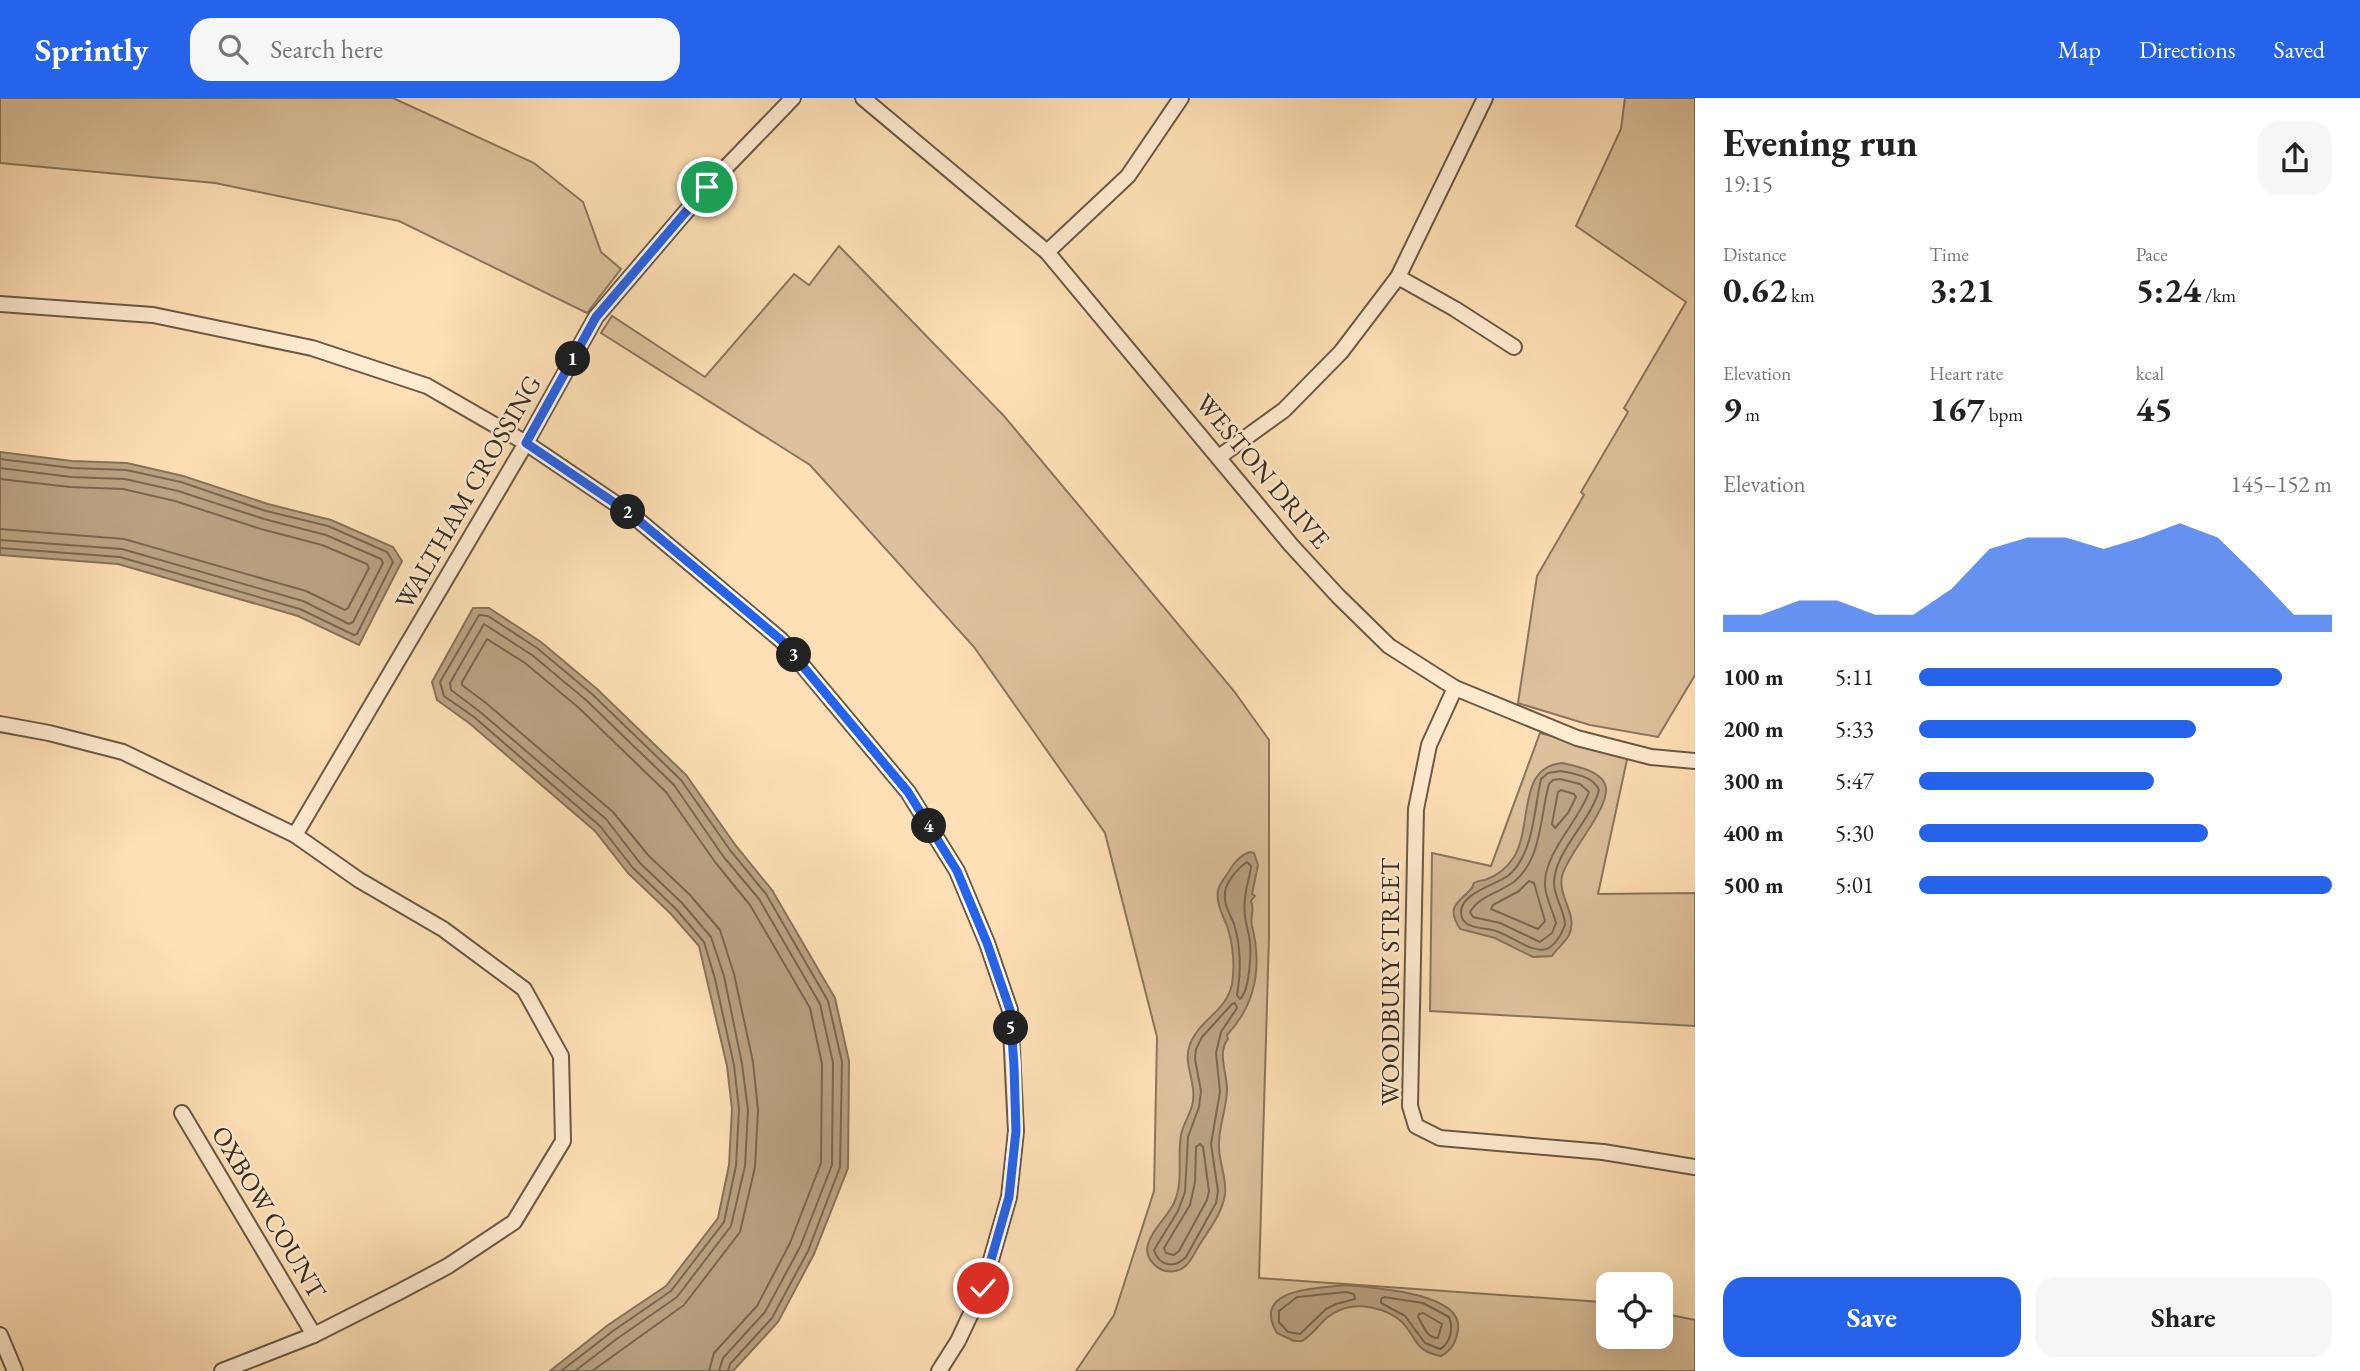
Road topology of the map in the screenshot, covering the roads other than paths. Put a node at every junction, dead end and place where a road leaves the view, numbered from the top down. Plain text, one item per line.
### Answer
1 (793, 98) edge
2 (863, 98) edge
3 (1181, 98) edge
4 (1485, 98) edge
5 (1047, 252) junction
6 (1398, 277) junction
7 (0, 304) edge
8 (1514, 347) dead end
9 (526, 443) junction
10 (1219, 457) junction
11 (1455, 688) junction
12 (0, 724) edge
13 (1695, 761) edge
14 (295, 835) junction
15 (182, 1113) dead end
16 (1695, 1167) edge
17 (0, 1335) edge
18 (314, 1335) junction
19 (15, 1371) edge
20 (222, 1371) edge
21 (939, 1371) edge

1 - 9 street, WALTHAM CROSSING
2 - 5 street, WESTON DRIVE
3 - 5 street
4 - 6 street
5 - 10 street, WESTON DRIVE
6 - 8 street
6 - 10 street
7 - 9 street
9 - 14 street, WALTHAM CROSSING
9 - 21 street
10 - 11 street, WESTON DRIVE
11 - 13 street, WESTON DRIVE
11 - 16 street, WOODBURY STREET
12 - 14 street
14 - 18 street
15 - 18 street, OXBOW COUNT
17 - 19 street
18 - 20 street

